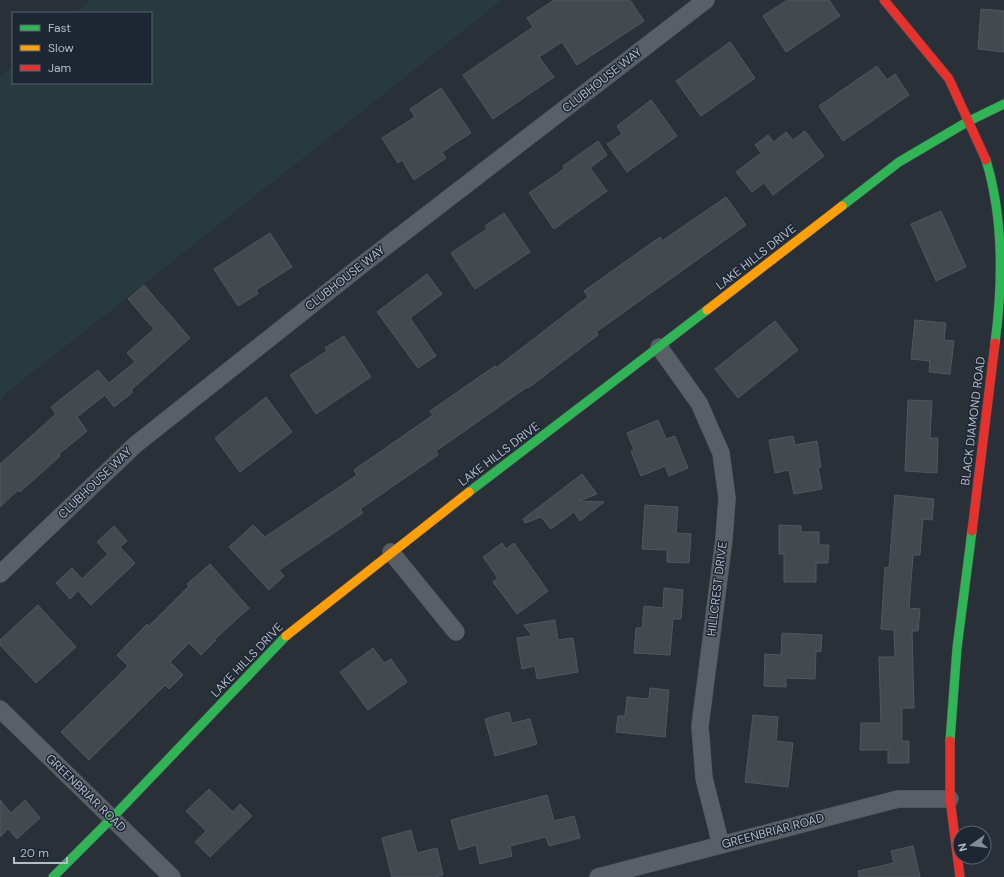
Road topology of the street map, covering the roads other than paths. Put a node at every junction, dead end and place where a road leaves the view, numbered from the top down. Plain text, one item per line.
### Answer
1 (706, 0) edge
2 (884, 0) edge
3 (1004, 104) edge
4 (967, 122) junction
5 (659, 347) junction
6 (391, 552) junction
7 (0, 574) edge
8 (456, 632) dead end
9 (0, 709) edge
10 (950, 799) junction
11 (112, 818) junction
12 (721, 845) junction
13 (53, 877) edge
14 (172, 877) edge
15 (598, 877) edge
16 (960, 877) edge

1 - 7 street, CLUBHOUSE WAY
2 - 4 street, BLACK DIAMOND ROAD
3 - 4 street, LAKE HILLS DRIVE
4 - 5 street, LAKE HILLS DRIVE
4 - 10 street, BLACK DIAMOND ROAD
5 - 6 street, LAKE HILLS DRIVE
5 - 12 street, HILLCREST DRIVE
6 - 8 street
6 - 11 street, LAKE HILLS DRIVE
9 - 11 street, GREENBRIAR ROAD
10 - 12 street, GREENBRIAR ROAD
10 - 16 street, BLACK DIAMOND ROAD
11 - 13 street, LAKE HILLS DRIVE
11 - 14 street, GREENBRIAR ROAD
12 - 15 street, GREENBRIAR ROAD

